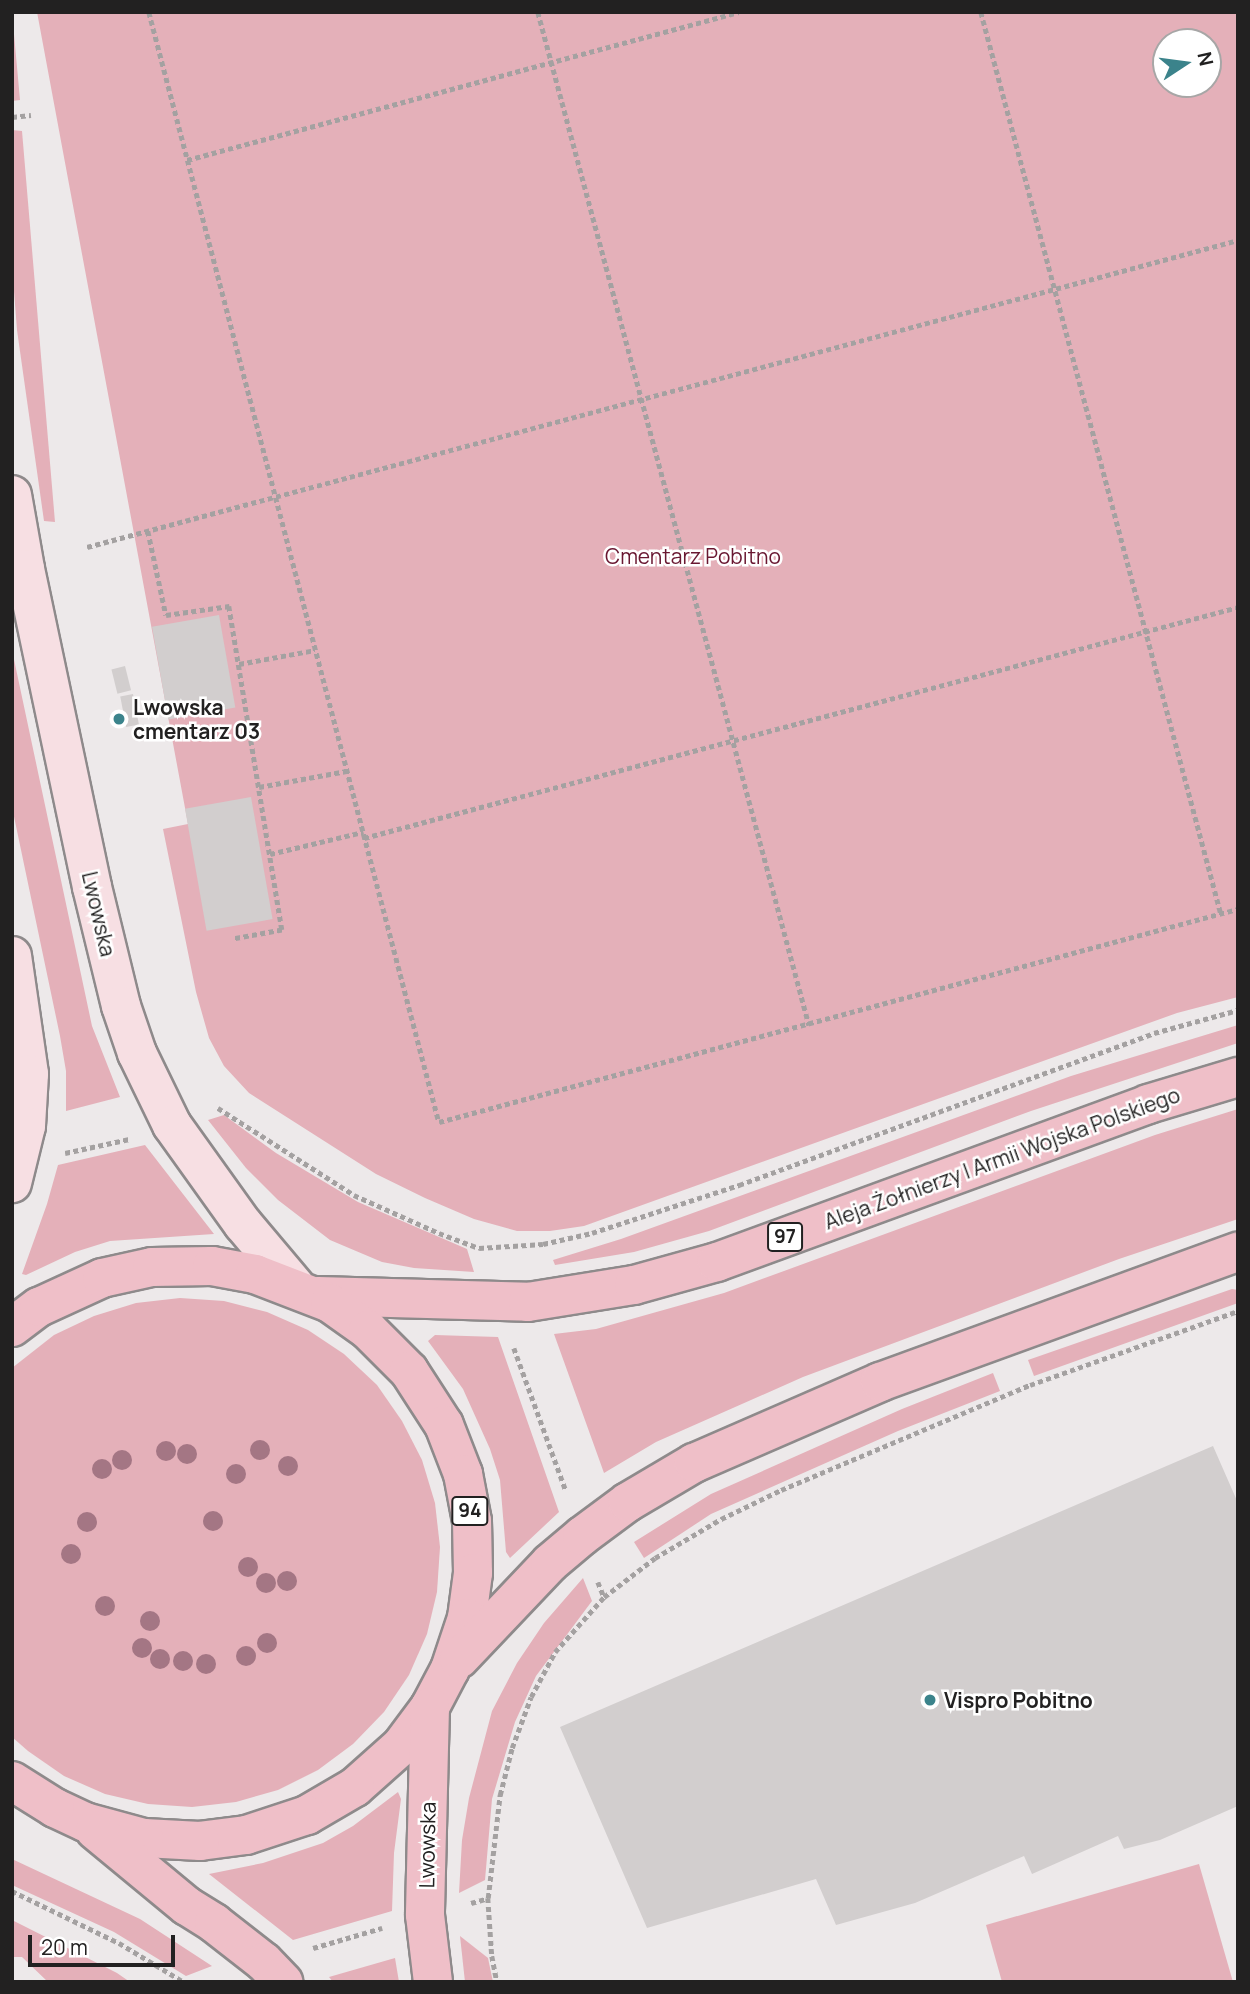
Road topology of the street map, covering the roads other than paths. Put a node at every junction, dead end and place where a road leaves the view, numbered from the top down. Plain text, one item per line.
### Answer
1 (12, 495) edge
2 (12, 956) edge
3 (1238, 1077) edge
4 (12, 1183) edge
5 (1238, 1252) edge
6 (305, 1291) junction
7 (12, 1327) edge
8 (450, 1669) junction
9 (430, 1707) junction
10 (12, 1781) edge
11 (12, 1804) edge
12 (70, 1815) junction
13 (283, 1982) edge
14 (433, 1982) edge

1 - 6 main road, Lwowska
2 - 4 main road
3 - 6 main road, Aleja Żołnierzy I Armii Wojska Polskiego / 97
5 - 8 main road
6 - 7 main road, 94
6 - 8 main road, 94
8 - 9 main road, 94
9 - 12 main road, 94
9 - 14 main road, Lwowska / 94
10 - 12 main road, 94
11 - 12 main road, 94
12 - 13 main road, 94

